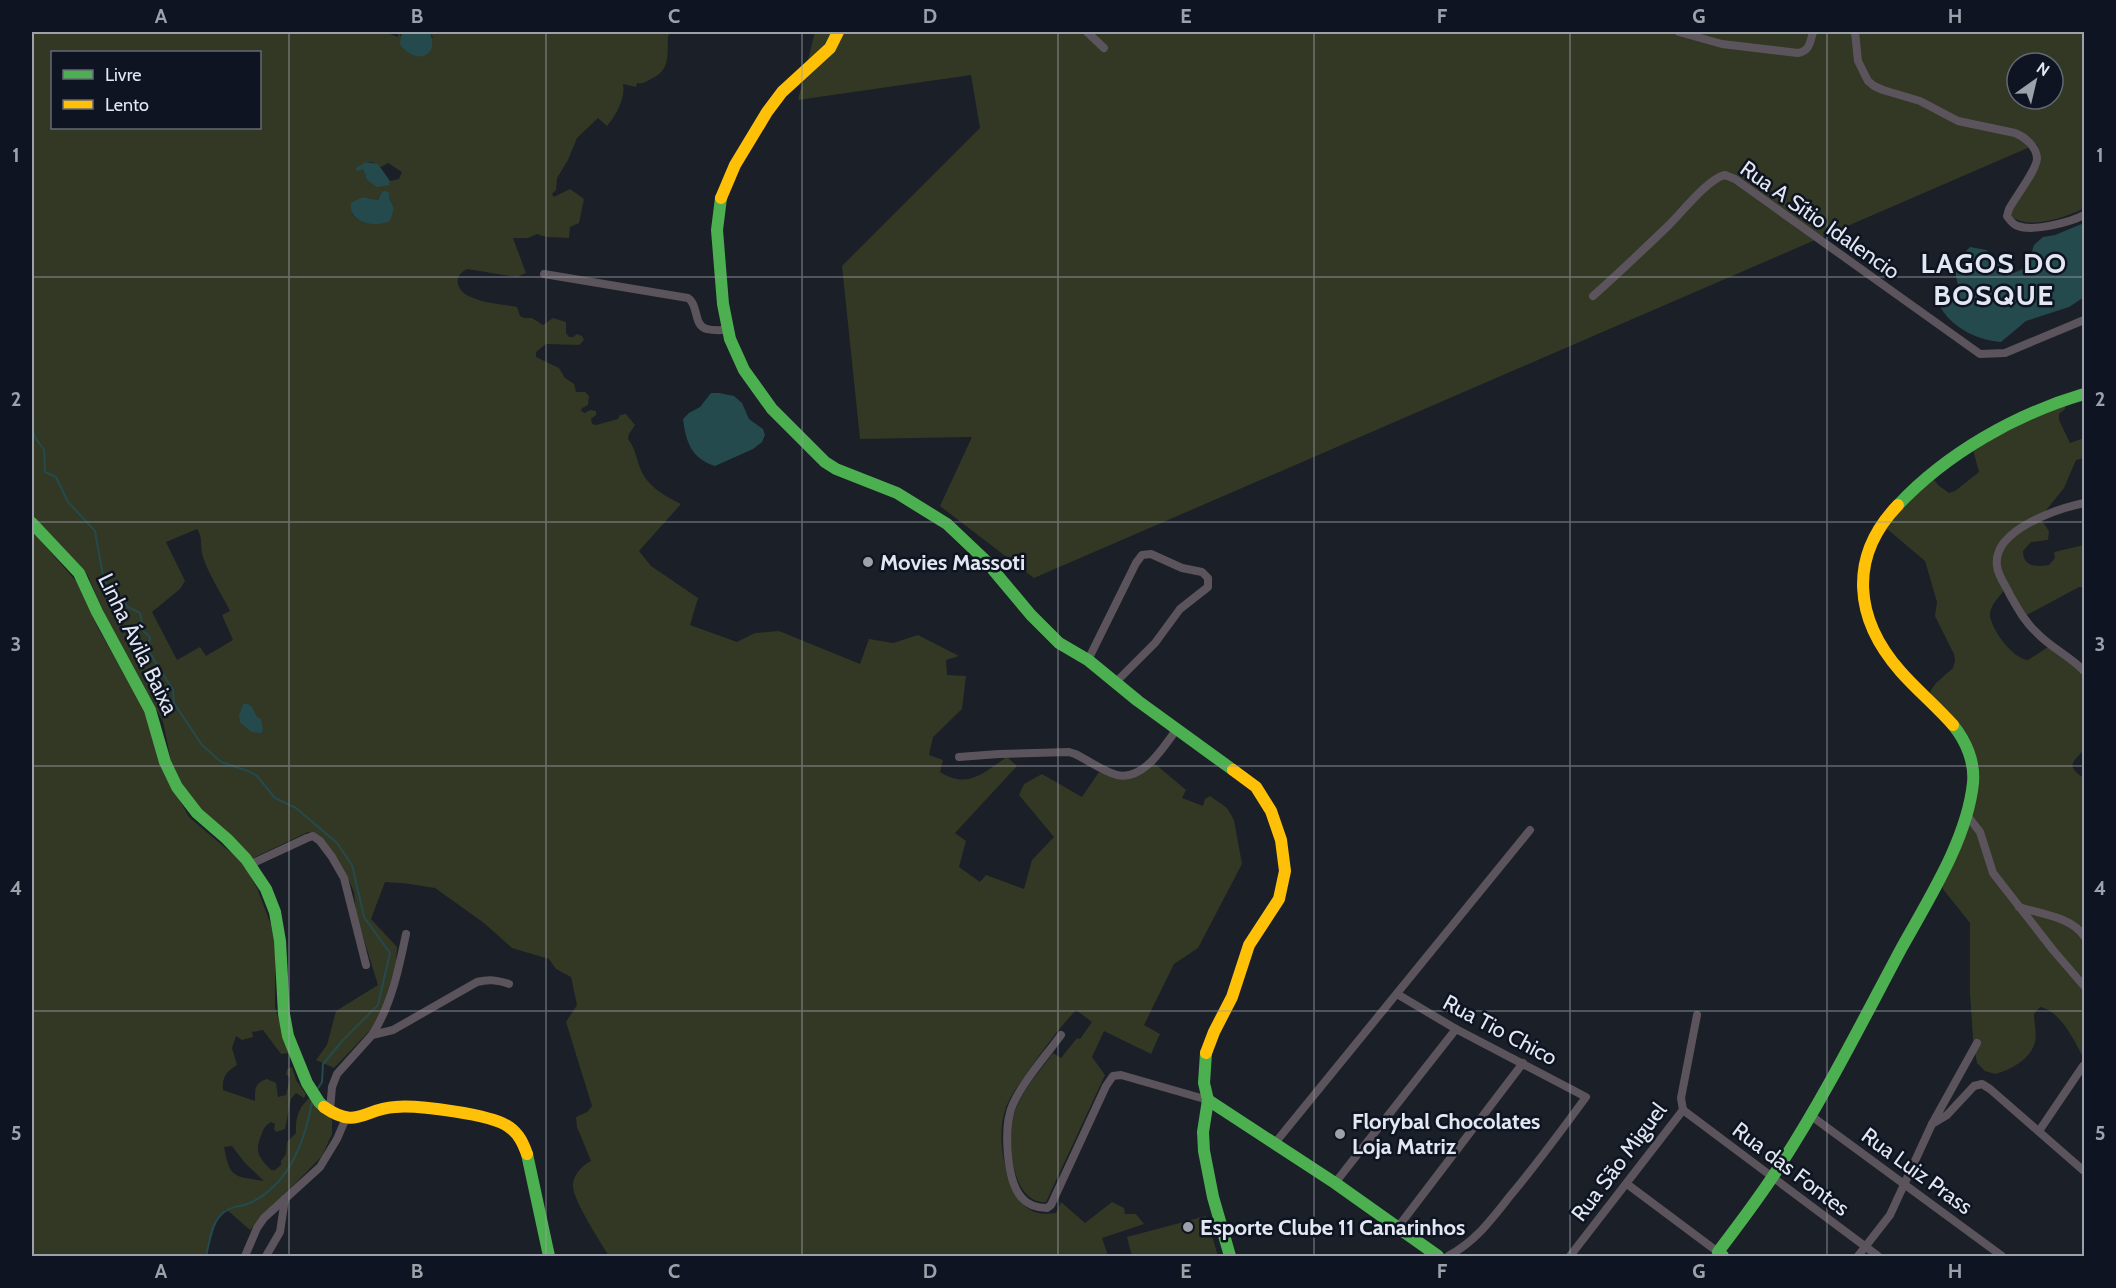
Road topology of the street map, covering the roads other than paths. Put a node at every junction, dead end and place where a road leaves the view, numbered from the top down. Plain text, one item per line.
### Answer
1 (838, 32) edge
2 (1087, 32) edge
3 (1679, 32) edge
4 (1813, 32) edge
5 (1856, 32) edge
6 (1104, 48) dead end
7 (2085, 215) edge
8 (544, 274) dead end
9 (1593, 296) dead end
10 (2085, 320) edge
11 (727, 330) junction
12 (2085, 394) edge
13 (2085, 503) edge
14 (32, 523) edge
15 (1088, 660) junction
16 (2085, 671) edge
17 (1115, 683) junction
18 (1177, 729) junction
19 (959, 757) dead end
20 (1966, 814) junction
21 (1530, 830) dead end
22 (251, 864) junction
23 (2019, 907) junction
24 (405, 934) dead end
25 (2085, 936) edge
26 (366, 964) dead end
27 (509, 984) dead end
28 (2085, 986) edge
29 (1397, 994) junction
30 (1697, 1015) dead end
31 (1456, 1029) junction
32 (372, 1035) junction
33 (1061, 1035) dead end
34 (1977, 1043) dead end
35 (1523, 1063) junction
36 (2083, 1066) edge
37 (1208, 1100) junction
38 (325, 1107) junction
39 (1683, 1110) junction
40 (1810, 1115) junction
41 (346, 1118) junction
42 (1932, 1124) junction
43 (2038, 1131) junction
44 (1275, 1143) junction
45 (2085, 1171) edge
46 (1773, 1177) junction
47 (1905, 1183) junction
48 (1335, 1184) junction
49 (1627, 1184) junction
50 (285, 1199) junction
51 (1398, 1227) junction
52 (1866, 1247) junction
53 (1718, 1255) edge
54 (1572, 1256) edge
55 (245, 1257) edge
56 (266, 1257) edge
57 (549, 1257) edge
58 (1230, 1257) edge
59 (1438, 1257) edge
60 (1448, 1257) edge
61 (1858, 1257) edge
62 (1878, 1257) edge
63 (2002, 1257) edge

1 - 11 street
2 - 6 street
3 - 4 street
5 - 7 street
8 - 11 street
9 - 10 street, Rua A Sítio Idalencio
11 - 15 street
12 - 20 street
13 - 16 street
14 - 22 street, Linha Ávila Baixa
15 - 17 street
15 - 17 street
17 - 18 street
18 - 19 street
18 - 37 street
20 - 23 street
20 - 40 street
21 - 29 street
22 - 26 street
22 - 38 street, Linha Ávila Baixa
23 - 25 street
23 - 28 street
24 - 32 street
27 - 32 street
29 - 31 street, Rua Tio Chico
29 - 44 street
30 - 39 street, Rua São Miguel
31 - 35 street, Rua Tio Chico
31 - 48 street
32 - 38 street
33 - 37 street
34 - 42 street
35 - 51 street
35 - 60 street, Rua Tio Chico
36 - 43 street
37 - 44 street
37 - 58 street
38 - 41 street, Linha Ávila Baixa
39 - 46 street, Rua das Fontes
39 - 49 street, Rua São Miguel
40 - 46 street
40 - 47 street, Rua Luiz Prass
41 - 50 street
41 - 57 street
42 - 43 street
42 - 47 street
43 - 45 street
44 - 48 street
46 - 52 street, Rua das Fontes
46 - 53 street
47 - 52 street
47 - 63 street, Rua Luiz Prass
48 - 51 street
49 - 53 street
49 - 54 street, Rua São Miguel
50 - 55 street
50 - 56 street
51 - 59 street
52 - 61 street
52 - 62 street, Rua das Fontes

